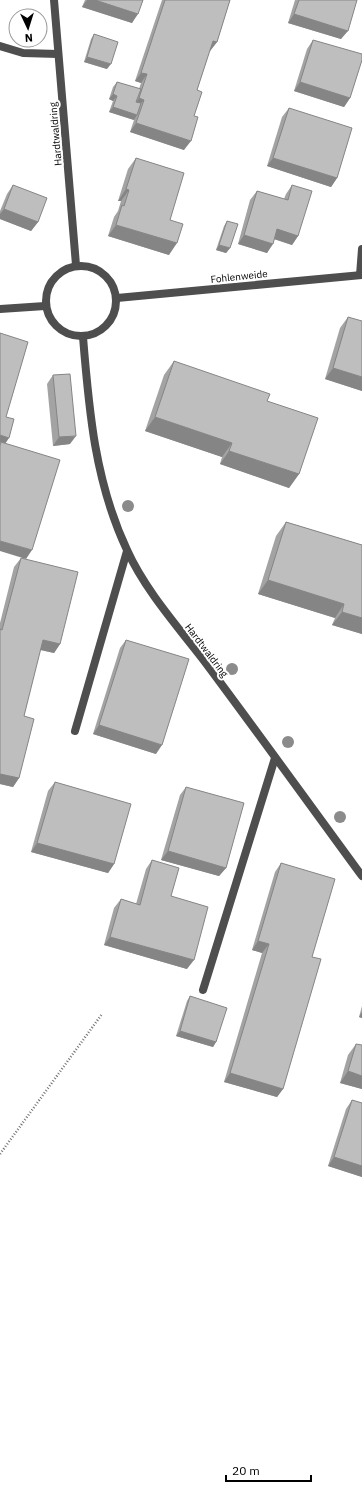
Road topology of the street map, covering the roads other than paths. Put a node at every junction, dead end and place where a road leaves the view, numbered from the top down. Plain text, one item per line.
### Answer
1 (54, 0) edge
2 (0, 46) edge
3 (58, 54) junction
4 (362, 249) edge
5 (76, 266) junction
6 (361, 275) edge
7 (117, 298) junction
8 (45, 306) junction
9 (0, 309) edge
10 (83, 337) junction
11 (127, 551) junction
12 (75, 731) dead end
13 (275, 758) junction
14 (362, 876) edge
15 (203, 990) dead end

1 - 3 street, Hardtwaldring
2 - 3 street
3 - 5 street, Hardtwaldring
4 - 6 street
5 - 7 street
5 - 8 street
6 - 7 street, Fohlenweide
7 - 10 street
8 - 9 street
8 - 10 street
10 - 11 street, Hardtwaldring
11 - 12 street
11 - 13 street, Hardtwaldring
13 - 14 street, Hardtwaldring
13 - 15 street

